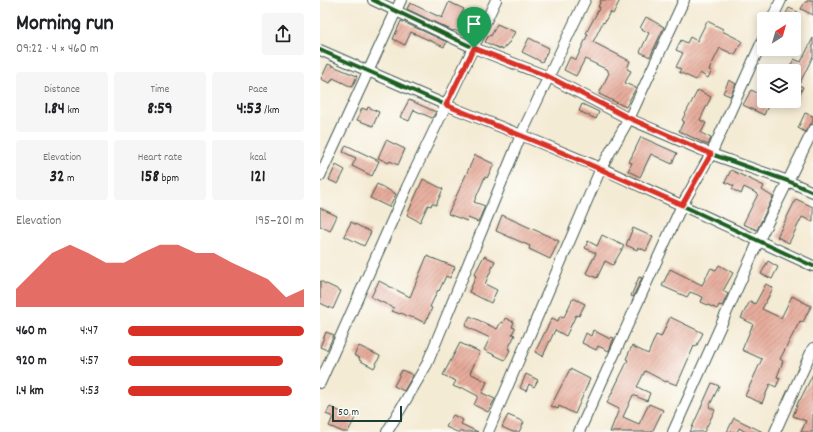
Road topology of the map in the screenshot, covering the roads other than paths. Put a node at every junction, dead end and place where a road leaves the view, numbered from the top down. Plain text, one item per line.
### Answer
1 (373, 0) edge
2 (401, 0) edge
3 (496, 0) edge
4 (585, 0) edge
5 (684, 0) edge
6 (781, 0) edge
7 (396, 11) junction
8 (775, 12) edge
9 (474, 48) junction
10 (320, 50) edge
11 (757, 52) edge
12 (368, 71) junction
13 (549, 77) junction
14 (446, 105) junction
15 (629, 118) junction
16 (813, 130) edge
17 (521, 135) junction
18 (711, 154) junction
19 (601, 168) junction
20 (320, 176) edge
21 (788, 181) junction
22 (813, 192) edge
23 (682, 205) junction
24 (760, 240) junction
25 (813, 266) edge
26 (813, 348) edge
27 (320, 383) edge
28 (387, 432) edge
29 (488, 432) edge
30 (579, 432) edge
31 (673, 432) edge
32 (775, 432) edge

1 - 7 street
2 - 7 street
3 - 9 street
4 - 13 street
5 - 15 street
6 - 8 street
7 - 9 street
7 - 12 street
9 - 13 street
9 - 14 street
10 - 12 street
11 - 18 street
12 - 14 street
12 - 20 street
13 - 15 street
13 - 17 street
14 - 17 street
14 - 27 street
15 - 18 street
15 - 19 street
16 - 21 street
17 - 19 street
17 - 28 street
18 - 21 street
18 - 23 street
19 - 23 street
19 - 29 street
21 - 22 street
21 - 24 street
23 - 24 street
23 - 30 street
24 - 25 street
24 - 31 street
26 - 32 street

